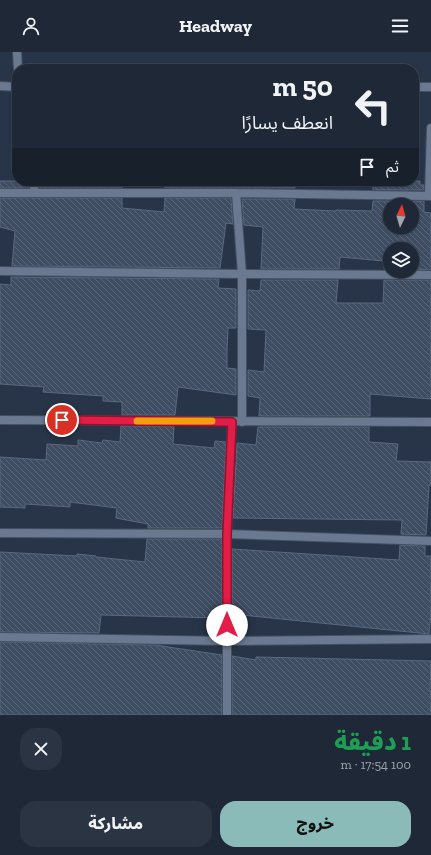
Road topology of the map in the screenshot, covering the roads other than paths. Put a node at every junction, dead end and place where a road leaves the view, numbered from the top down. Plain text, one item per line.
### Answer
1 (17, 52) edge
2 (18, 64) edge
3 (0, 86) edge
4 (12, 87) edge
5 (419, 87) edge
6 (431, 87) edge
7 (431, 128) edge
8 (34, 186) edge
9 (35, 193) junction
10 (236, 193) junction
11 (0, 194) edge
12 (430, 196) edge
13 (0, 271) edge
14 (242, 274) junction
15 (431, 275) edge
16 (0, 420) edge
17 (232, 422) junction
18 (242, 422) junction
19 (431, 422) edge
20 (0, 534) edge
21 (227, 534) junction
22 (431, 541) edge
23 (0, 637) edge
24 (431, 639) edge
25 (227, 641) junction
26 (227, 715) edge

1 - 2 street
3 - 4 street
5 - 6 street
7 - 12 street
8 - 9 street
9 - 10 street
9 - 11 street
10 - 12 street
10 - 14 street
13 - 14 street
14 - 15 street
14 - 18 street
16 - 17 street
17 - 18 street
17 - 21 street
18 - 19 street
20 - 21 street
21 - 22 street
21 - 25 street
23 - 25 street
24 - 25 street
25 - 26 street

